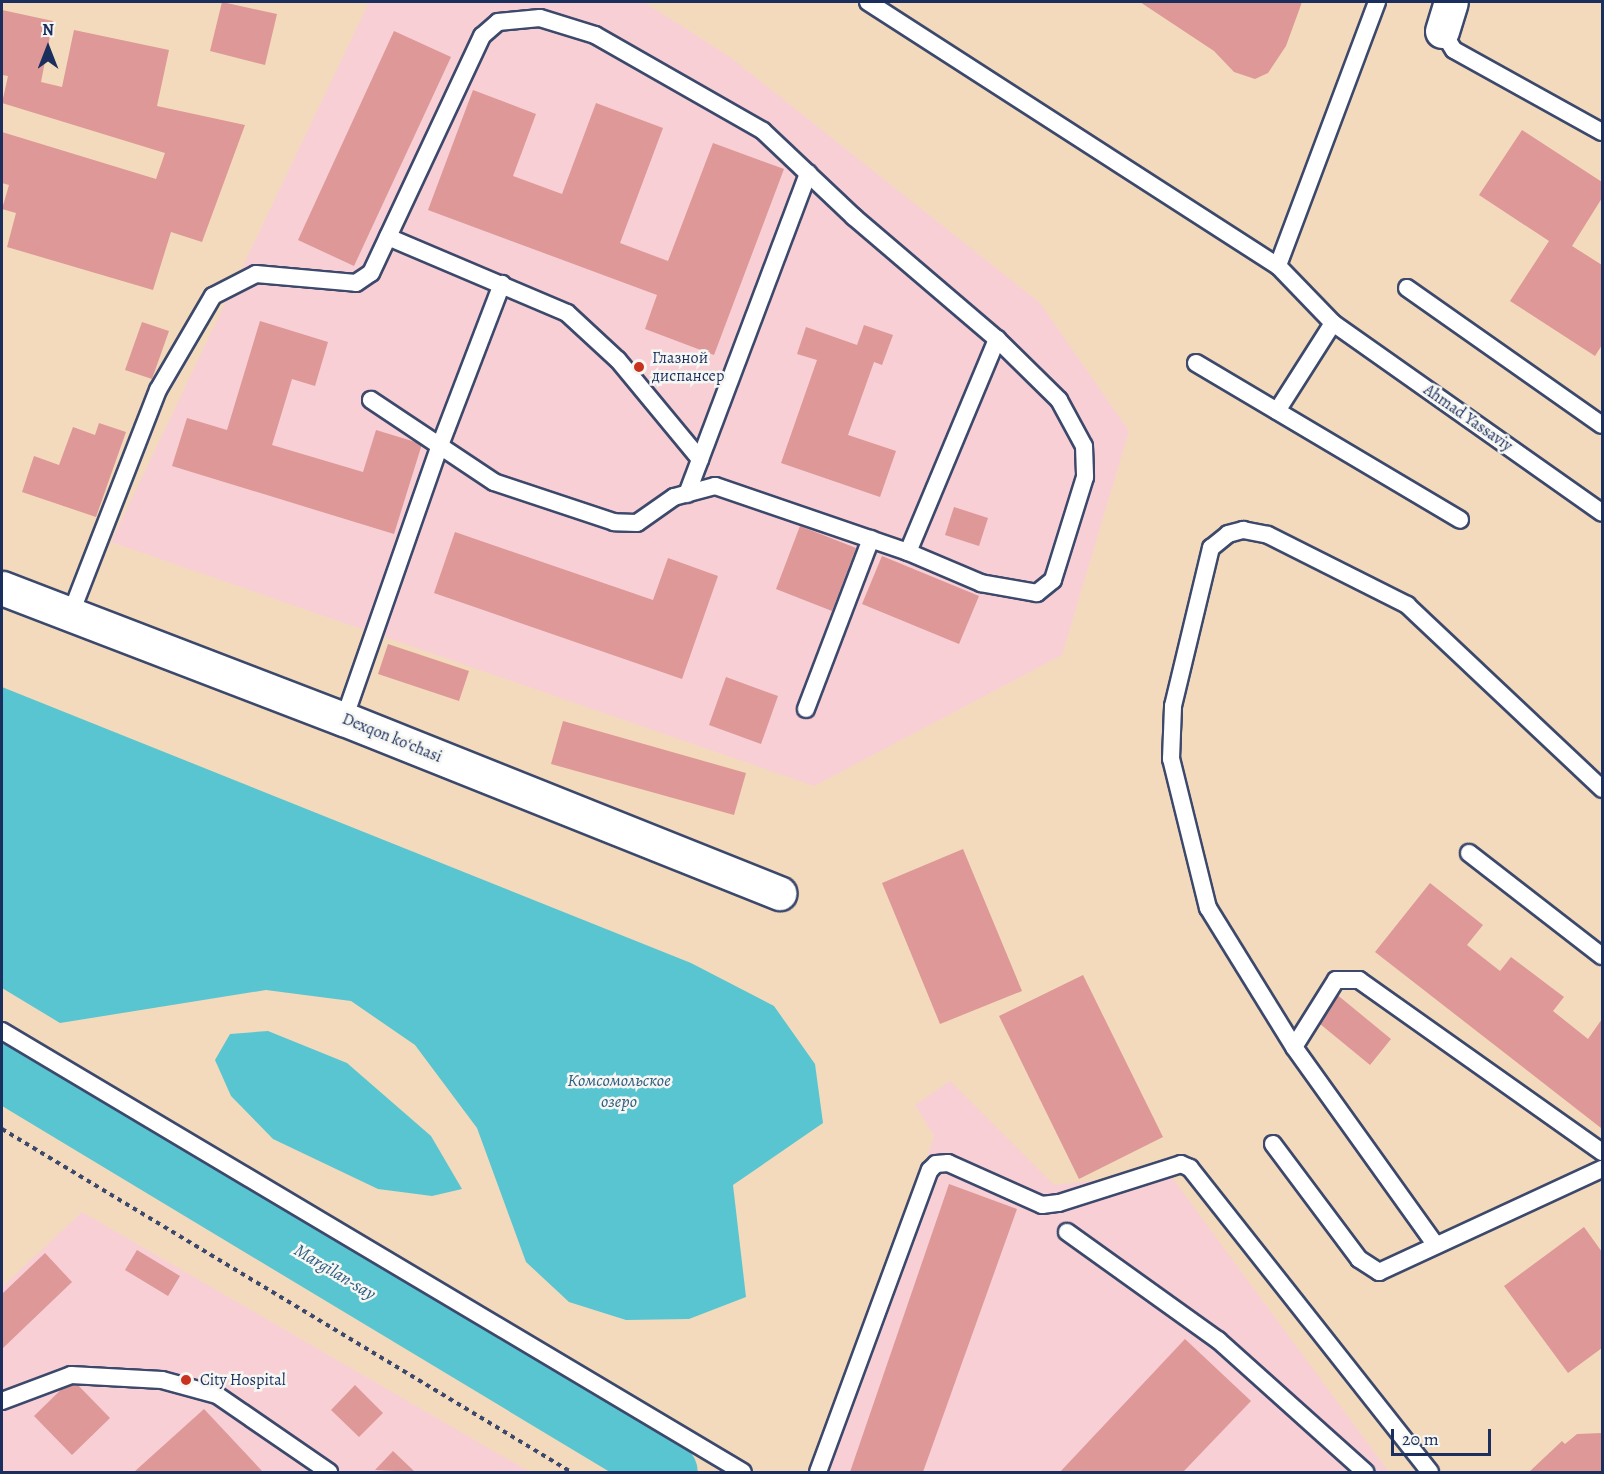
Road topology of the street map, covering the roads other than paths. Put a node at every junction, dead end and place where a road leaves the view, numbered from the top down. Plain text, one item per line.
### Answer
1 (868, 2) edge
2 (1377, 2) edge
3 (1447, 16) edge
4 (1602, 132) edge
5 (808, 173) junction
6 (388, 237) junction
7 (1278, 266) junction
8 (502, 285) junction
9 (1407, 288) dead end
10 (1333, 323) junction
11 (997, 339) junction
12 (1196, 363) dead end
13 (371, 400) dead end
14 (1277, 411) junction
15 (1602, 425) edge
16 (439, 448) junction
17 (700, 459) junction
18 (687, 494) junction
19 (1602, 513) edge
20 (1460, 520) dead end
21 (871, 539) junction
22 (908, 552) junction
23 (2, 588) edge
24 (71, 613) junction
25 (806, 709) dead end
26 (344, 719) junction
27 (1602, 789) edge
28 (1469, 853) dead end
29 (780, 893) dead end
30 (1602, 956) edge
31 (2, 1031) edge
32 (1294, 1047) junction
33 (1273, 1144) dead end
34 (1602, 1152) edge
35 (1602, 1169) edge
36 (1067, 1232) dead end
37 (1435, 1244) junction
38 (2, 1401) edge
39 (329, 1473) edge
40 (743, 1473) edge
41 (818, 1473) edge
42 (1365, 1473) edge
43 (1430, 1473) edge

1 - 7 lane, Ahmad Yassaviy
2 - 7 lane
3 - 4 lane
5 - 6 lane
5 - 11 lane
5 - 17 lane
6 - 8 lane
6 - 24 lane
7 - 10 lane, Ahmad Yassaviy
8 - 16 lane
8 - 17 lane
9 - 15 lane
10 - 14 lane
10 - 19 lane, Ahmad Yassaviy
11 - 22 lane
11 - 22 lane
12 - 14 lane
13 - 16 lane
14 - 20 lane
16 - 18 lane
16 - 26 lane
17 - 18 lane
18 - 21 lane
21 - 22 lane
21 - 25 lane
23 - 24 street, Dexqon koʻchasi
24 - 26 street, Dexqon koʻchasi
26 - 29 street, Dexqon koʻchasi
27 - 32 lane
28 - 30 lane
31 - 40 lane
32 - 34 lane
32 - 37 lane
33 - 37 lane
35 - 37 lane
36 - 42 lane
38 - 39 lane
41 - 43 lane

